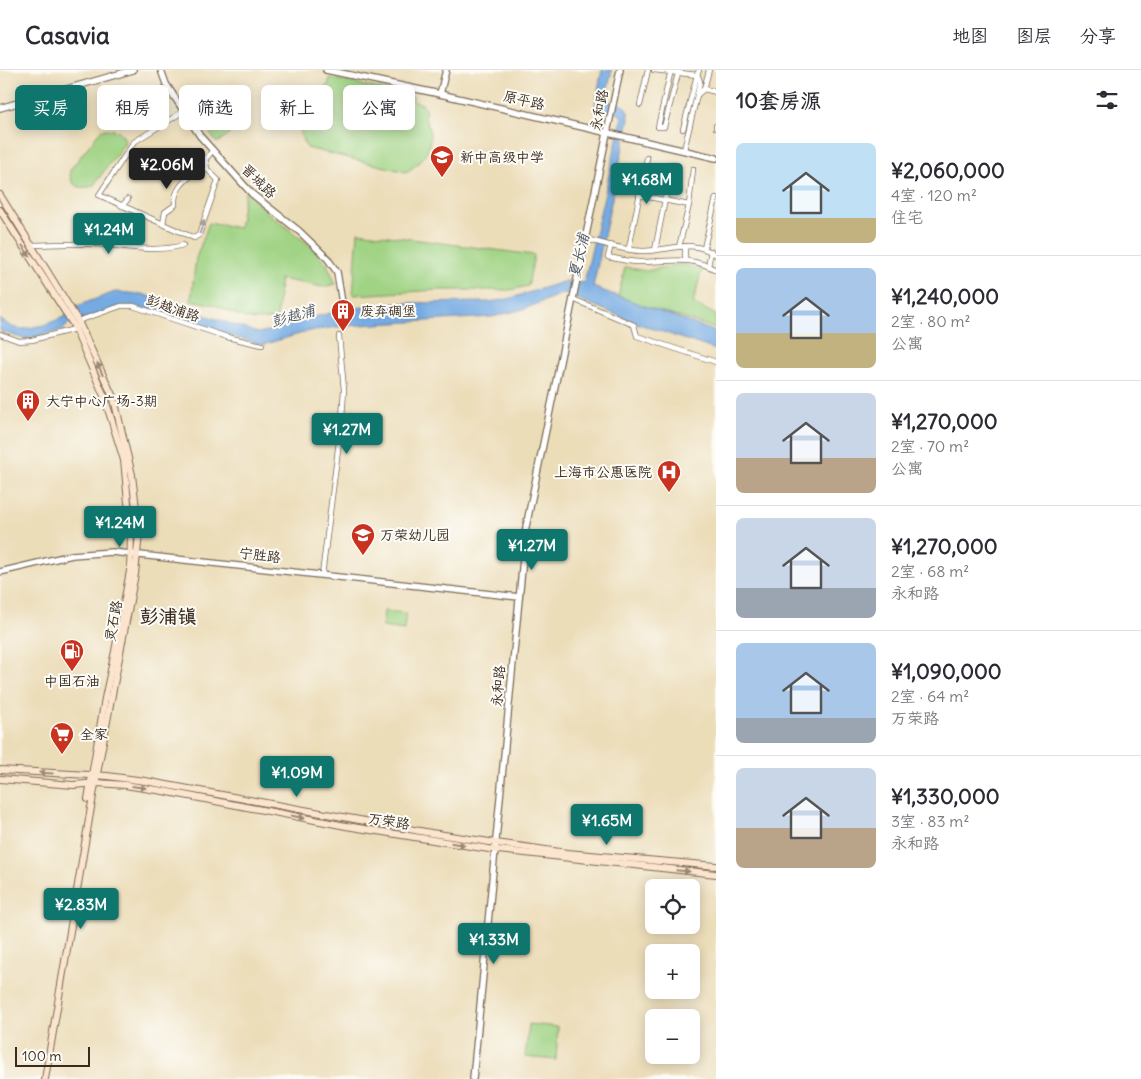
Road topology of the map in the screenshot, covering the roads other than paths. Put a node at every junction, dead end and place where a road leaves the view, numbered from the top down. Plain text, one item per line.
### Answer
1 (133, 70) edge
2 (161, 70) edge
3 (326, 70) edge
4 (446, 70) edge
5 (620, 70) edge
6 (648, 70) edge
7 (654, 70) edge
8 (709, 70) edge
9 (671, 71) edge
10 (679, 71) edge
11 (698, 72) edge
12 (704, 89) junction
13 (716, 92) edge
14 (440, 94) junction
15 (697, 95) junction
16 (179, 104) edge
17 (640, 105) dead end
18 (0, 108) edge
19 (179, 115) edge
20 (682, 129) dead end
21 (196, 130) edge
22 (607, 133) junction
23 (212, 150) junction
24 (684, 150) junction
25 (647, 158) dead end
26 (716, 158) edge
27 (204, 161) junction
28 (672, 164) dead end
29 (199, 169) junction
30 (207, 169) junction
31 (693, 169) dead end
32 (0, 195) edge
33 (640, 195) junction
34 (716, 198) edge
35 (128, 199) dead end
36 (665, 200) junction
37 (689, 205) junction
38 (122, 206) junction
39 (0, 210) edge
40 (715, 210) edge
41 (163, 224) junction
42 (588, 240) junction
43 (183, 245) dead end
44 (611, 245) junction
45 (31, 246) junction
46 (685, 246) junction
47 (629, 248) junction
48 (679, 248) junction
49 (704, 248) junction
50 (655, 250) junction
51 (711, 252) junction
52 (716, 255) edge
53 (685, 260) junction
54 (708, 266) junction
55 (716, 270) edge
56 (572, 299) junction
57 (342, 303) dead end
58 (66, 307) junction
59 (76, 324) junction
60 (0, 334) edge
61 (339, 336) dead end
62 (262, 345) dead end
63 (716, 362) edge
64 (134, 553) junction
65 (0, 572) edge
66 (322, 575) junction
67 (519, 597) junction
68 (0, 770) edge
69 (94, 776) junction
70 (0, 779) edge
71 (92, 784) junction
72 (496, 847) junction
73 (716, 866) edge
74 (716, 874) edge
75 (43, 1078) edge
76 (473, 1079) edge

1 - 18 street
2 - 16 street, 晋城路
3 - 14 street, 原平路
4 - 14 street
5 - 22 street, 永和路
6 - 17 street
7 - 9 street
8 - 12 street
9 - 10 street
9 - 10 street
10 - 11 street
11 - 15 street
11 - 20 street
12 - 13 street
12 - 15 street
14 - 22 street, 原平路
15 - 24 street
19 - 38 street
21 - 23 street, 晋城路
22 - 24 street, 原平路
22 - 42 street, 永和路
23 - 27 street
23 - 57 street, 晋城路
24 - 26 street, 原平路
25 - 33 street
27 - 29 street
27 - 30 street
28 - 36 street
29 - 30 street
29 - 41 street
41 -> 30 street
31 - 37 street
32 - 45 main road, 灵石路
33 - 36 street
33 - 47 street
34 - 40 street
35 - 38 street
36 - 37 street
36 - 50 street
37 - 48 street
38 - 41 street
39 -> 58 main road, 灵石路
40 - 49 street
42 - 44 street
42 - 56 street, 永和路
43 - 45 street
44 - 47 street
44 - 53 street
45 - 58 main road, 灵石路
46 - 48 street
46 - 49 street
46 - 53 street
47 - 50 street
48 - 50 street
49 - 51 street
51 - 52 street
51 - 54 street
53 - 54 street
54 - 55 street
56 - 63 street
56 - 67 street, 永和路
58 - 59 main road, 灵石路
59 - 60 street, 彭越浦路
59 - 62 street, 彭越浦路
59 - 64 main road, 灵石路
61 - 66 street
64 - 65 street, 宁胜路
64 - 66 street, 宁胜路
64 - 69 main road, 灵石路
66 - 67 street, 宁胜路
67 - 72 street, 永和路
69 -> 68 main road, 万荣路
69 - 71 main road, 灵石路
69 - 72 main road, 万荣路
70 - 71 main road, 万荣路
71 -> 72 main road, 万荣路
71 - 75 main road, 灵石路
72 - 73 main road, 万荣路
72 -> 74 main road, 万荣路
72 - 76 street, 永和路

